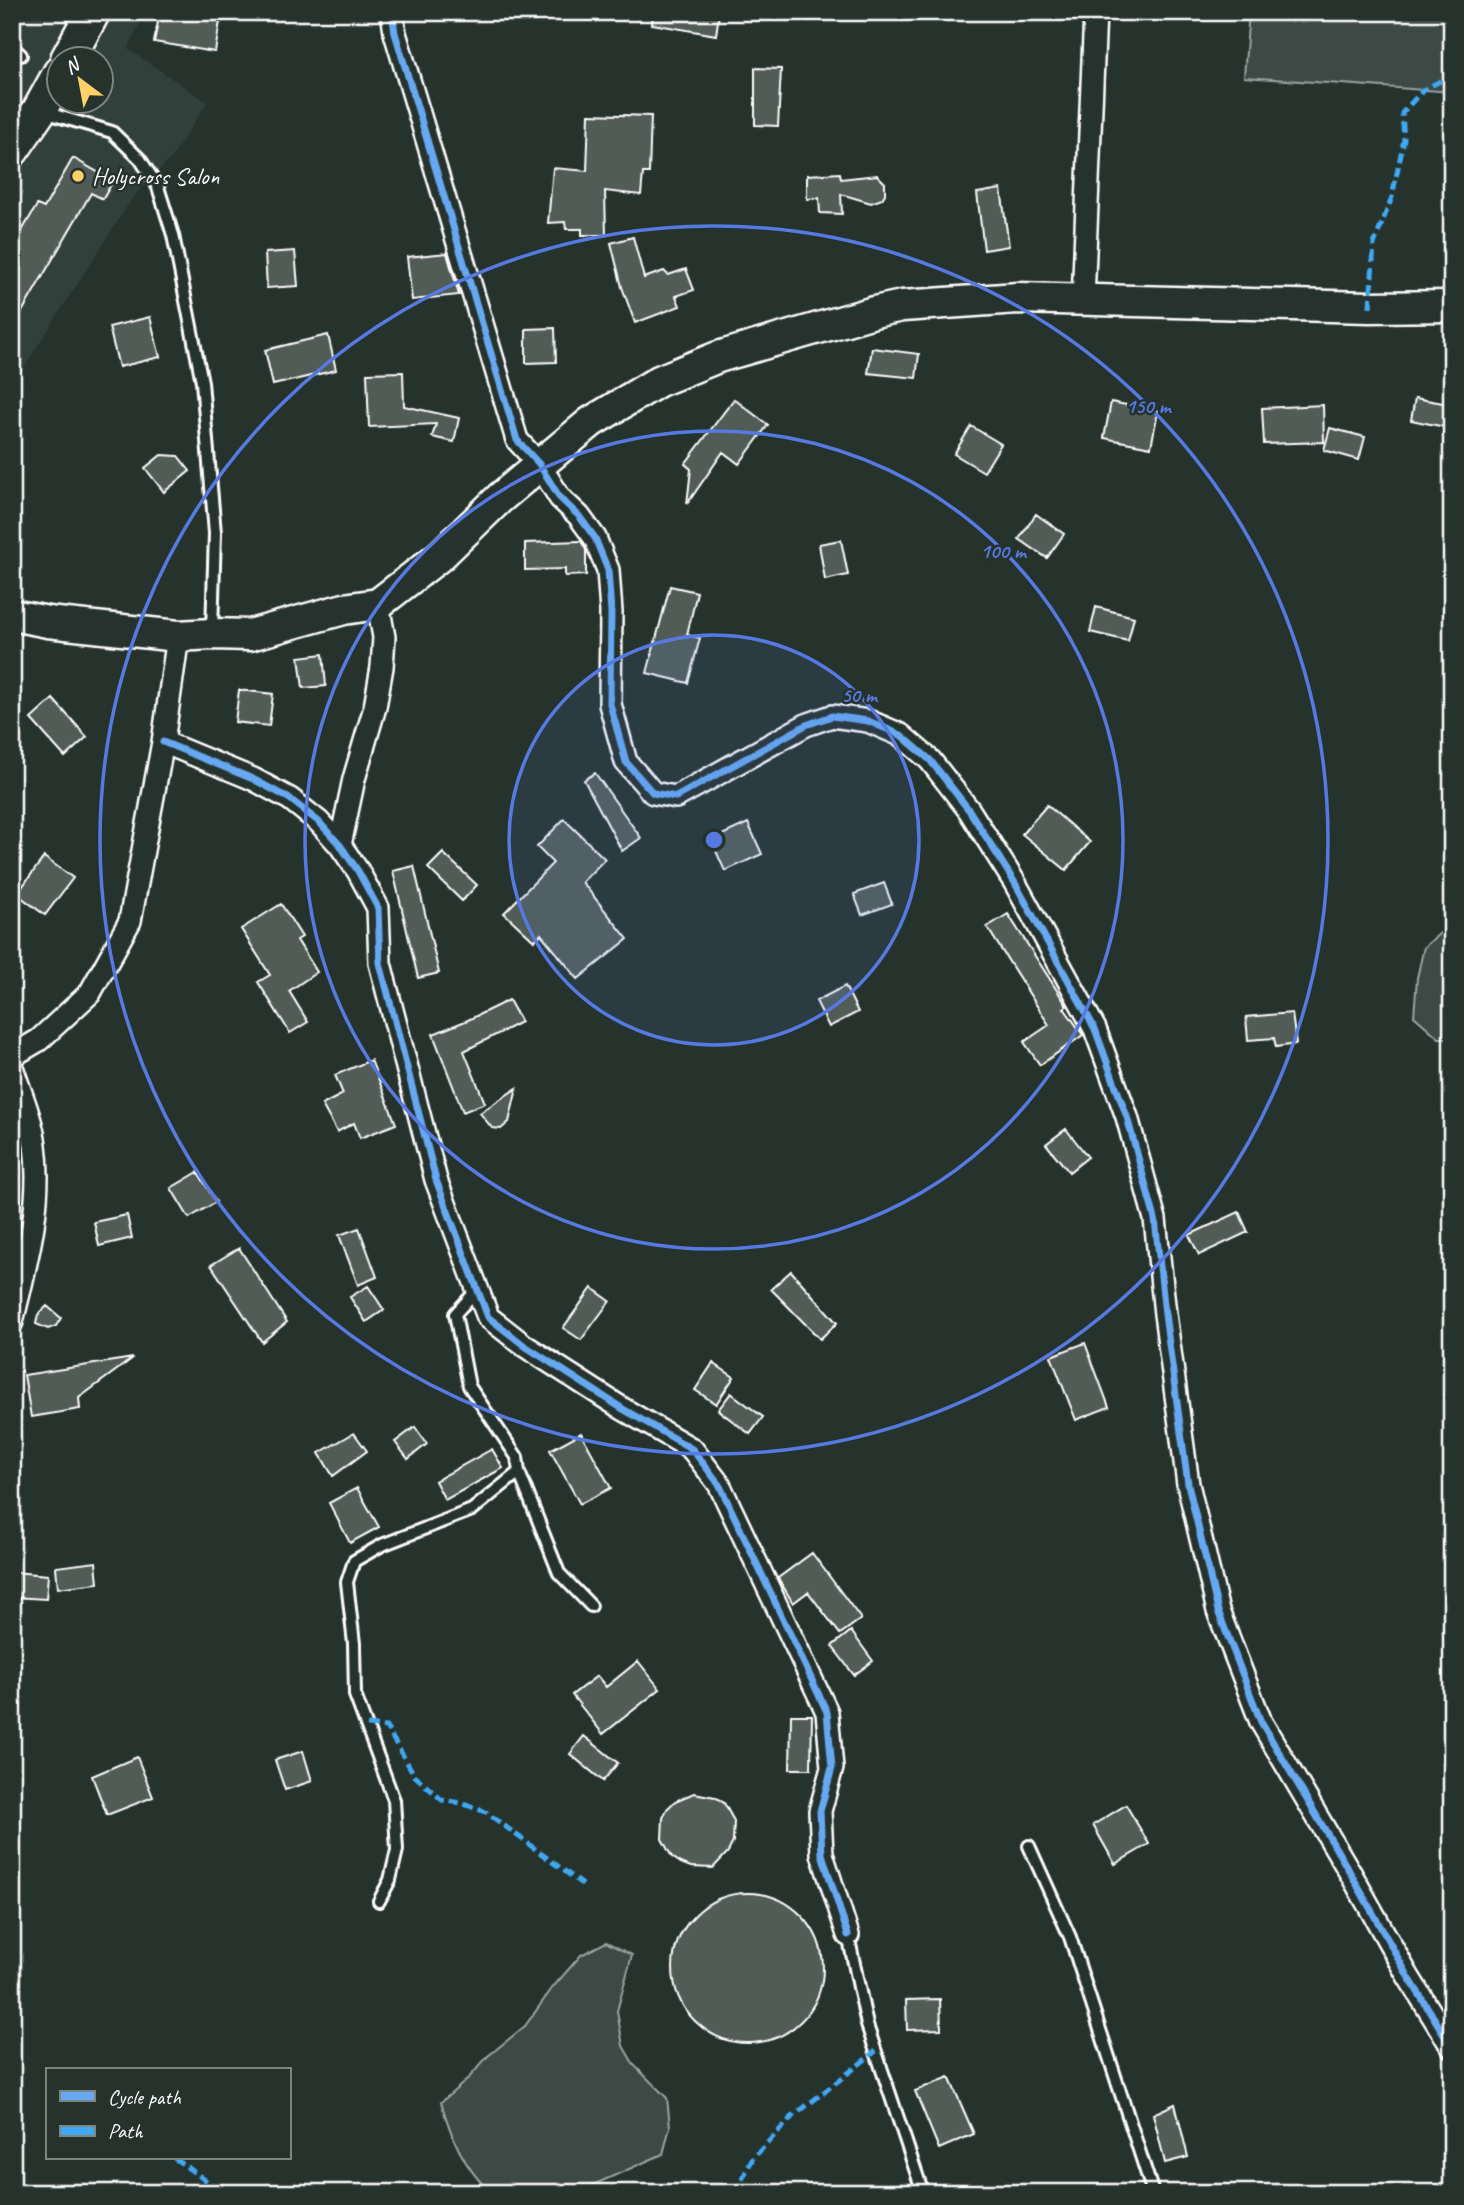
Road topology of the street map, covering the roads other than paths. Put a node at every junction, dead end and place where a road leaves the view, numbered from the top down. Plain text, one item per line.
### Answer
1 (93, 12) edge
2 (392, 12) edge
3 (1095, 12) edge
4 (75, 46) edge
5 (46, 97) edge
6 (38, 111) junction
7 (12, 150) edge
8 (1083, 301) junction
9 (1452, 306) edge
10 (539, 464) junction
11 (378, 604) junction
12 (12, 615) edge
13 (212, 634) junction
14 (178, 636) junction
15 (163, 742) junction
16 (340, 845) junction
17 (12, 1056) edge
18 (12, 1067) edge
19 (476, 1290) junction
20 (12, 1322) edge
21 (519, 1472) junction
22 (591, 1606) dead end
23 (1029, 1846) dead end
24 (379, 1901) dead end
25 (848, 1935) joint
26 (1452, 2047) edge
27 (923, 2193) edge
28 (1153, 2193) edge

1 - 4 main road
2 - 10 street
3 - 8 street
5 - 6 main road
6 - 7 main road
6 - 13 lane
8 - 9 main road
8 - 10 main road
10 - 11 main road
10 - 26 street
11 - 13 main road
11 - 16 street
12 - 14 main road
13 - 14 main road
14 - 15 street
15 - 16 street
15 - 17 street
16 - 19 street
18 - 20 street
19 - 21 lane
19 - 25 street
21 - 22 lane
21 - 24 lane
23 - 28 lane
25 - 27 lane

